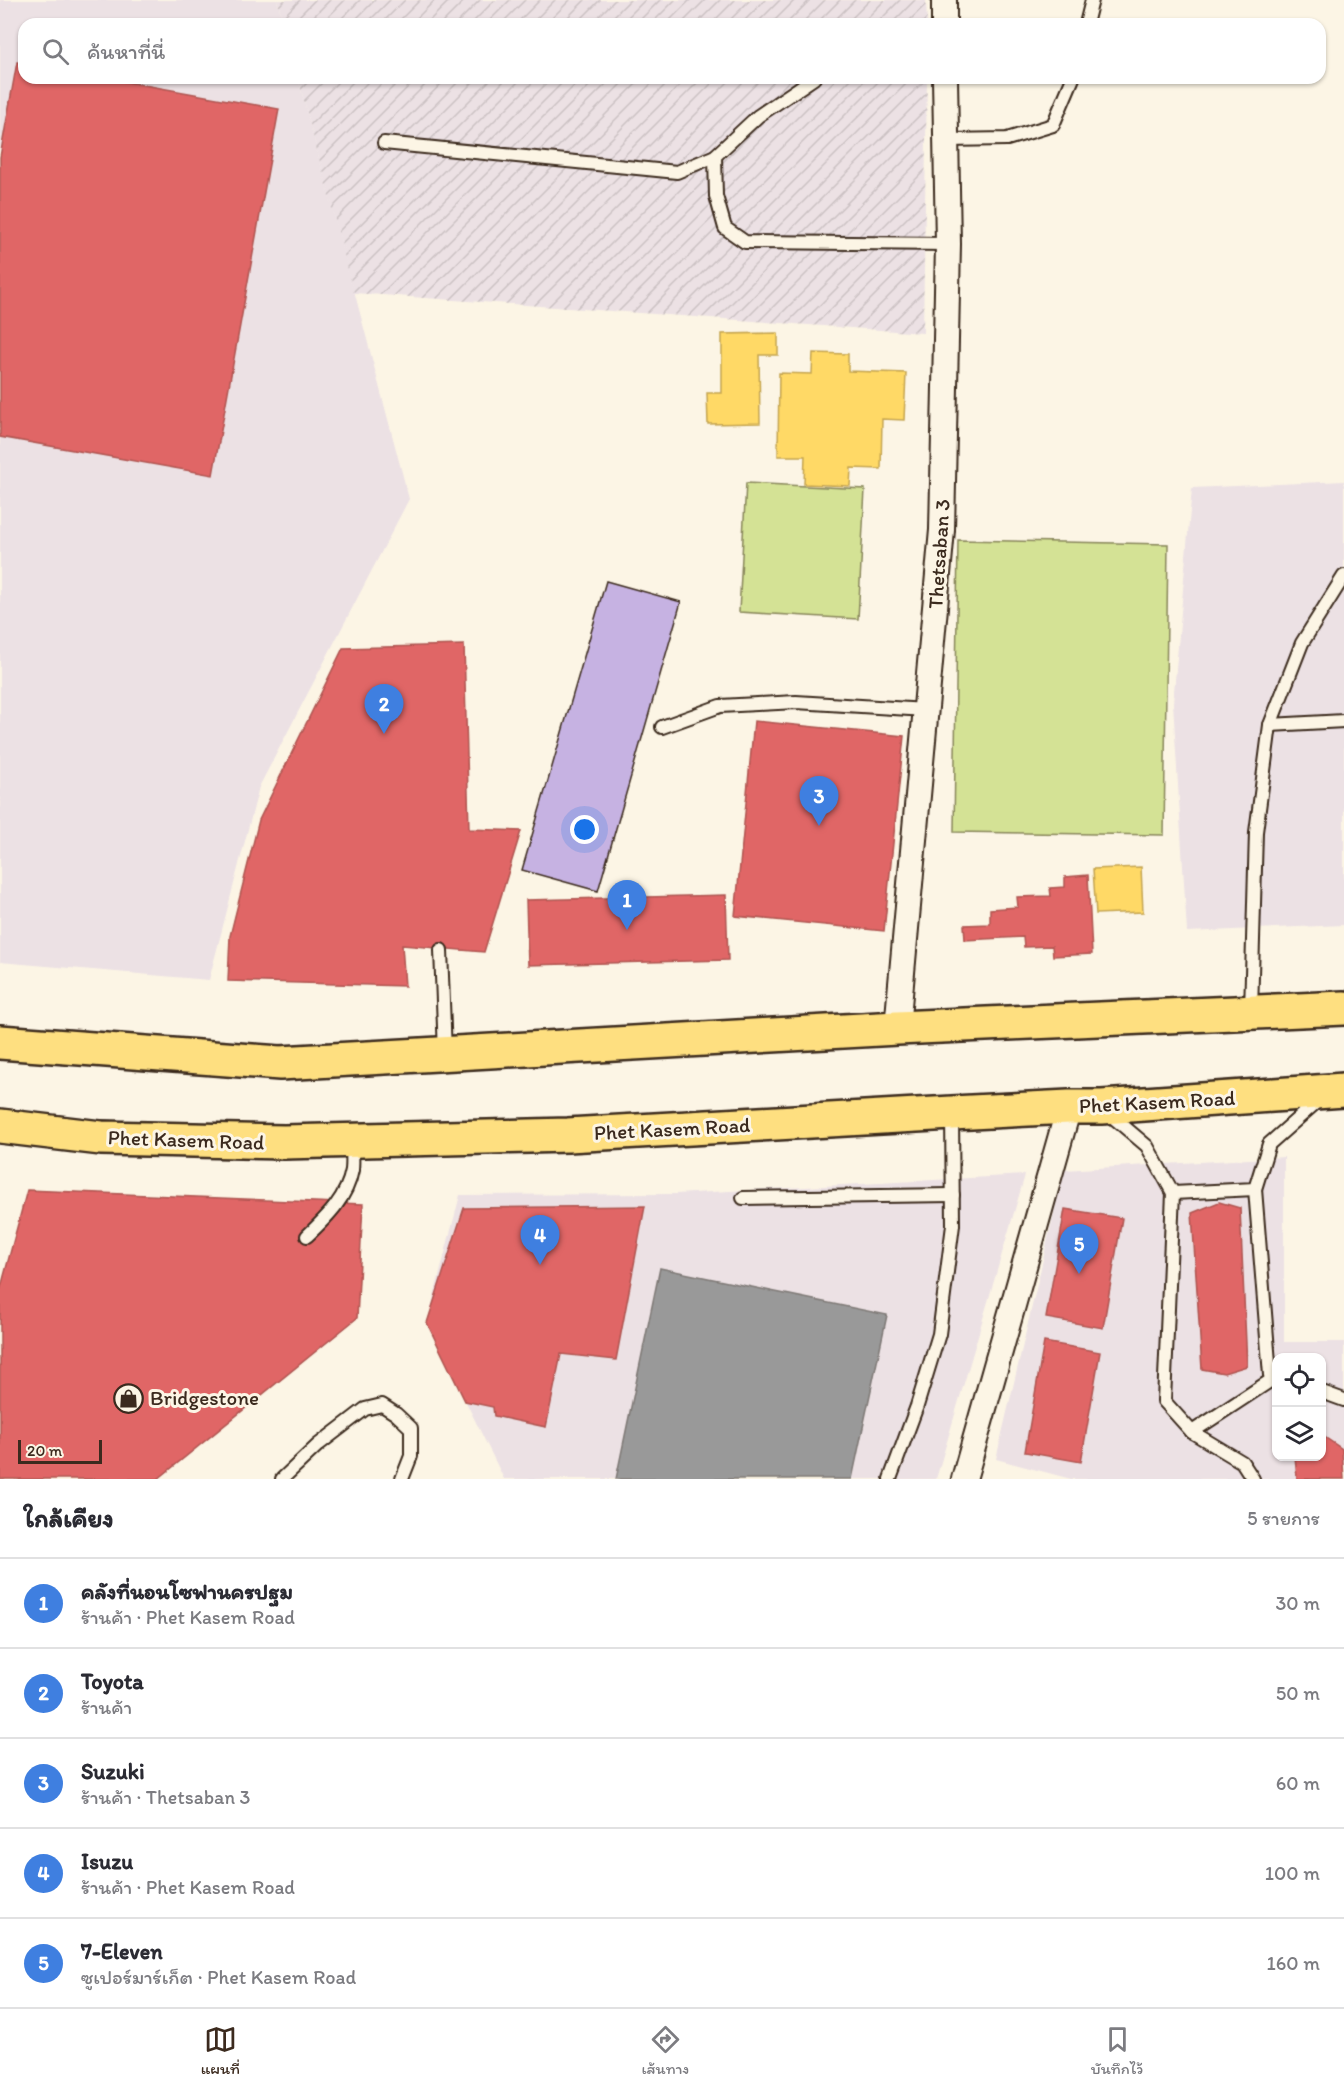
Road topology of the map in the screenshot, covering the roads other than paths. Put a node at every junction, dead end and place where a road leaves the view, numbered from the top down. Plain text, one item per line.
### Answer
1 (944, 0) edge
2 (1092, 0) edge
3 (944, 18) edge
4 (1088, 18) edge
5 (805, 84) edge
6 (945, 84) edge
7 (1070, 84) edge
8 (946, 140) junction
9 (384, 144) dead end
10 (716, 156) junction
11 (948, 244) junction
12 (1344, 576) edge
13 (926, 710) junction
14 (1344, 721) edge
15 (1270, 725) junction
16 (662, 727) dead end
17 (441, 950) dead end
18 (1344, 1008) edge
19 (1251, 1012) junction
20 (897, 1029) junction
21 (0, 1042) edge
22 (445, 1054) junction
23 (1336, 1091) edge
24 (1069, 1107) junction
25 (1102, 1107) junction
26 (952, 1113) junction
27 (0, 1126) edge
28 (352, 1140) junction
29 (1255, 1189) junction
30 (1173, 1193) junction
31 (953, 1195) junction
32 (743, 1198) dead end
33 (307, 1236) dead end
34 (1272, 1376) edge
35 (1272, 1380) edge
36 (1326, 1393) edge
37 (1344, 1400) edge
38 (1192, 1432) junction
39 (282, 1479) edge
40 (402, 1479) edge
41 (890, 1479) edge
42 (964, 1479) edge
43 (1252, 1479) edge

1 - 3 street
2 - 4 lane
5 - 10 lane
6 - 8 street, Thetsaban 3
7 - 8 lane
8 - 11 street, Thetsaban 3
9 - 10 lane
10 - 11 lane
11 - 13 street, Thetsaban 3
12 - 15 lane
13 - 16 lane
13 - 20 street, Thetsaban 3
14 - 15 lane
15 - 19 lane
17 - 22 lane
18 - 19 highway
19 - 20 highway
20 - 22 highway
21 - 22 highway
23 - 25 highway, Phet Kasem Road
23 - 29 lane
24 - 25 highway, Phet Kasem Road
24 - 26 highway, Phet Kasem Road
24 - 42 street
25 - 30 lane
26 - 28 highway, Phet Kasem Road
26 - 31 lane
27 - 28 highway, Phet Kasem Road
28 - 33 lane
29 - 30 lane
29 - 34 lane
30 - 38 lane
31 - 32 lane
31 - 41 lane
35 - 38 lane
36 - 37 lane
38 - 43 lane
39 - 40 lane

